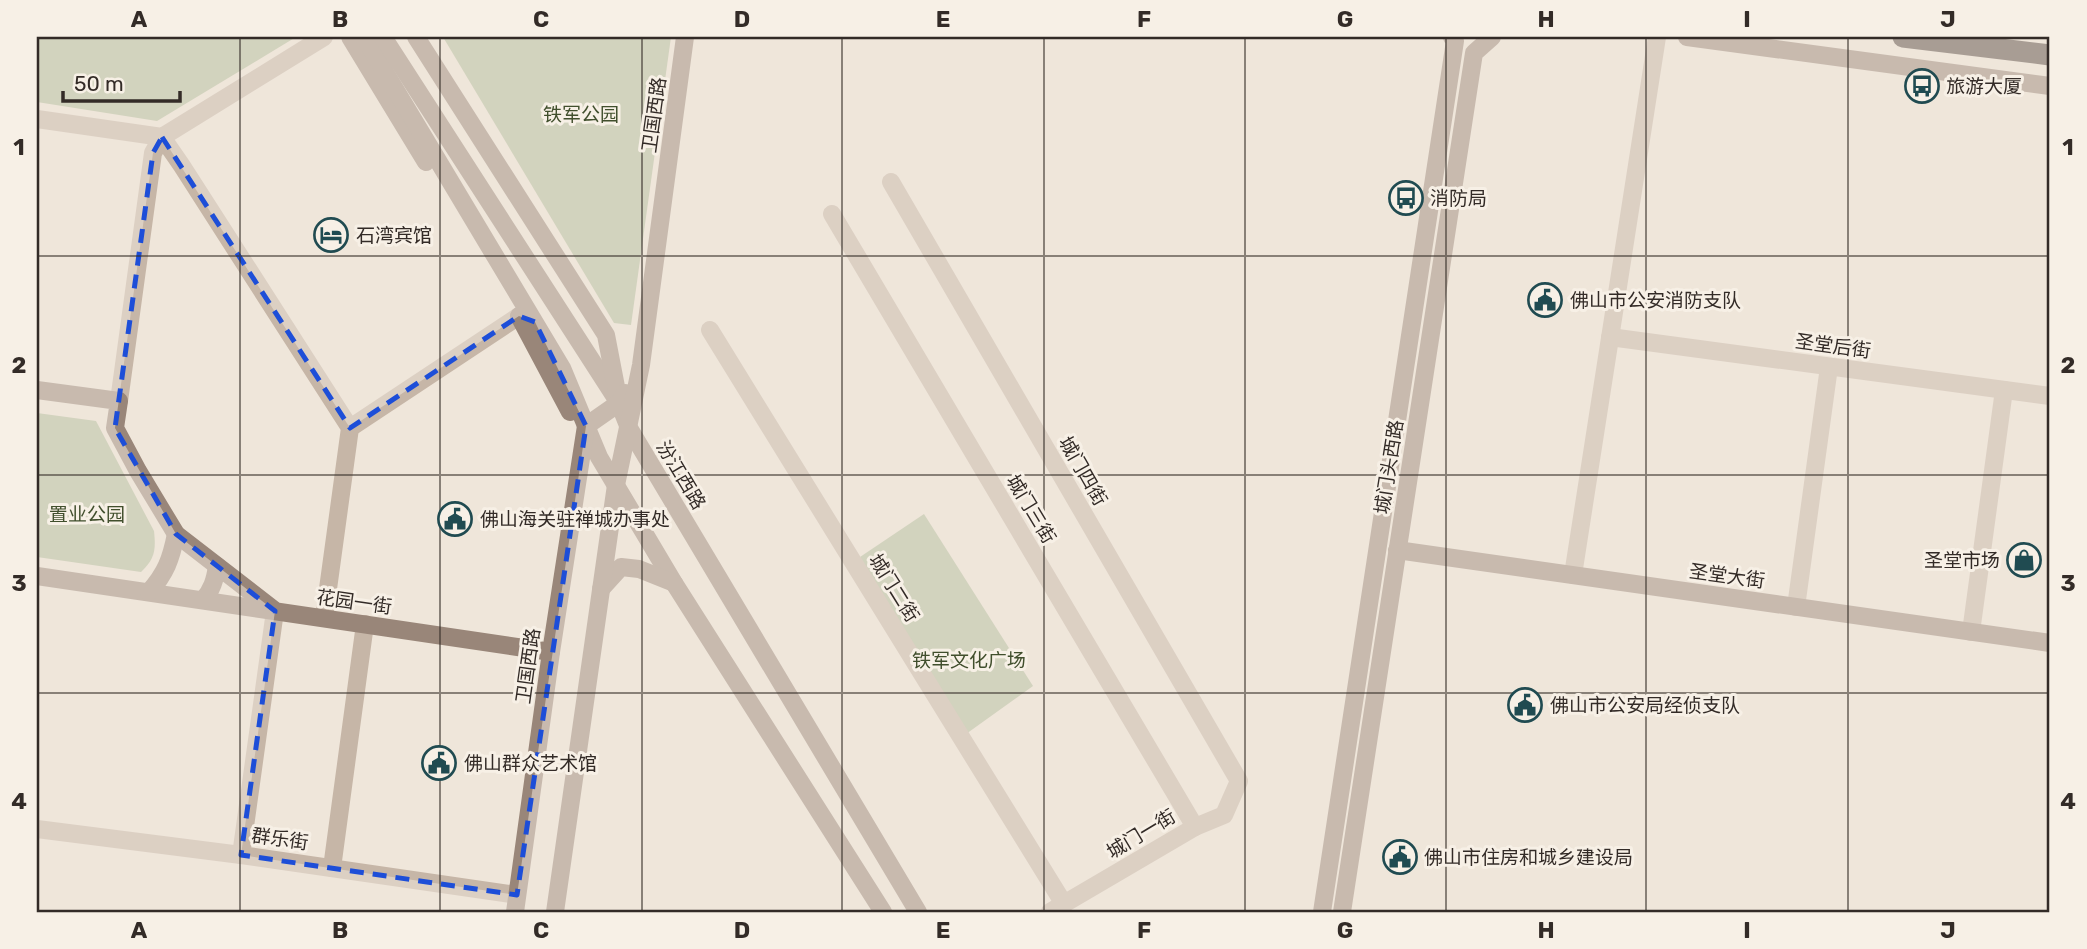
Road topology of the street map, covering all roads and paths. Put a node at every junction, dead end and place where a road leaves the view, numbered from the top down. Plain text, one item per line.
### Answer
1 (324, 37) edge
2 (349, 37) edge
3 (364, 37) edge
4 (383, 37) edge
5 (415, 37) edge
6 (685, 37) edge
7 (1452, 37) edge
8 (1492, 37) edge
9 (1657, 37) edge
10 (1686, 37) edge
11 (1903, 37) edge
12 (2050, 55) edge
13 (393, 68) junction
14 (2050, 86) edge
15 (37, 119) edge
16 (162, 137) junction
17 (460, 156) junction
18 (499, 169) junction
19 (891, 181) dead end
20 (493, 207) junction
21 (832, 214) dead end
22 (527, 319) junction
23 (710, 330) dead end
24 (1610, 337) junction
25 (641, 365) junction
26 (1829, 366) junction
27 (37, 390) edge
28 (2004, 390) junction
29 (2050, 396) edge
30 (119, 401) junction
31 (619, 403) junction
32 (586, 426) junction
33 (350, 428) junction
34 (629, 428) junction
35 (581, 458) junction
36 (616, 485) junction
37 (176, 534) junction
38 (1397, 550) junction
39 (217, 566) junction
40 (1573, 575) junction
41 (37, 576) edge
42 (674, 583) junction
43 (601, 589) junction
44 (149, 592) junction
45 (203, 600) junction
46 (1796, 607) junction
47 (275, 611) junction
48 (324, 618) junction
49 (365, 624) junction
50 (1971, 632) junction
51 (2050, 643) edge
52 (551, 652) junction
53 (1239, 781) joint
54 (1195, 827) junction
55 (37, 829) edge
56 (241, 855) junction
57 (331, 868) junction
58 (516, 904) edge
59 (1057, 908) edge
60 (555, 912) edge
61 (883, 912) edge
62 (918, 912) edge
63 (1322, 912) edge
64 (1342, 912) edge

1 - 16 street
2 - 22 main road
3 - 13 main road
4 - 13 main road
5 - 18 main road
6 - 25 main road, 卫国西路
7 - 63 main road, 城门头西路
8 - 38 main road, 城门头西路
9 - 24 street
10 - 14 main road
11 - 12 highway
13 - 17 main road, 汾江西路
13 - 22 main road
15 - 16 street
16 - 30 street
16 - 33 street
17 - 18 main road
17 - 20 main road, 汾江西路
18 - 20 main road
18 - 31 main road
19 - 53 street, 城门四街
20 - 31 main road, 汾江西路
21 - 54 street, 城门三街
22 - 32 main road
22 - 33 street
22 - 35 main road
23 - 59 street, 城门二街
24 - 26 street, 圣堂后街
24 - 40 street
25 - 31 main road
25 - 34 main road, 卫国西路
26 - 28 street, 圣堂后街
26 - 46 street
27 - 30 main road
28 - 29 street, 圣堂后街
28 - 50 street
30 - 37 main road, 花园一街
31 - 32 main road
31 - 34 main road, 汾江西路
32 - 35 main road, 卫国西路
32 - 36 main road
33 - 48 street
34 - 36 main road
34 - 62 main road, 汾江西路
35 - 52 main road, 卫国西路
36 - 42 main road
36 - 43 main road
37 - 39 main road, 花园一街
37 - 44 main road
38 - 40 main road, 圣堂大街
38 - 64 main road, 城门头西路
39 - 45 main road
39 - 47 main road, 花园一街
40 - 46 main road, 圣堂大街
41 - 44 main road
42 - 43 main road
42 - 61 main road
43 - 60 main road
44 - 45 main road
45 - 47 main road
46 - 50 main road, 圣堂大街
47 - 48 main road, 花园一街
47 - 56 street
48 - 49 main road, 花园一街
49 - 52 main road, 花园一街
49 - 57 street
50 - 51 main road, 圣堂大街
52 - 58 main road, 卫国西路
53 - 54 street, 城门一街
54 - 59 street, 城门一街
55 - 56 street, 群乐街
56 - 57 street, 群乐街
57 - 58 street, 群乐街

